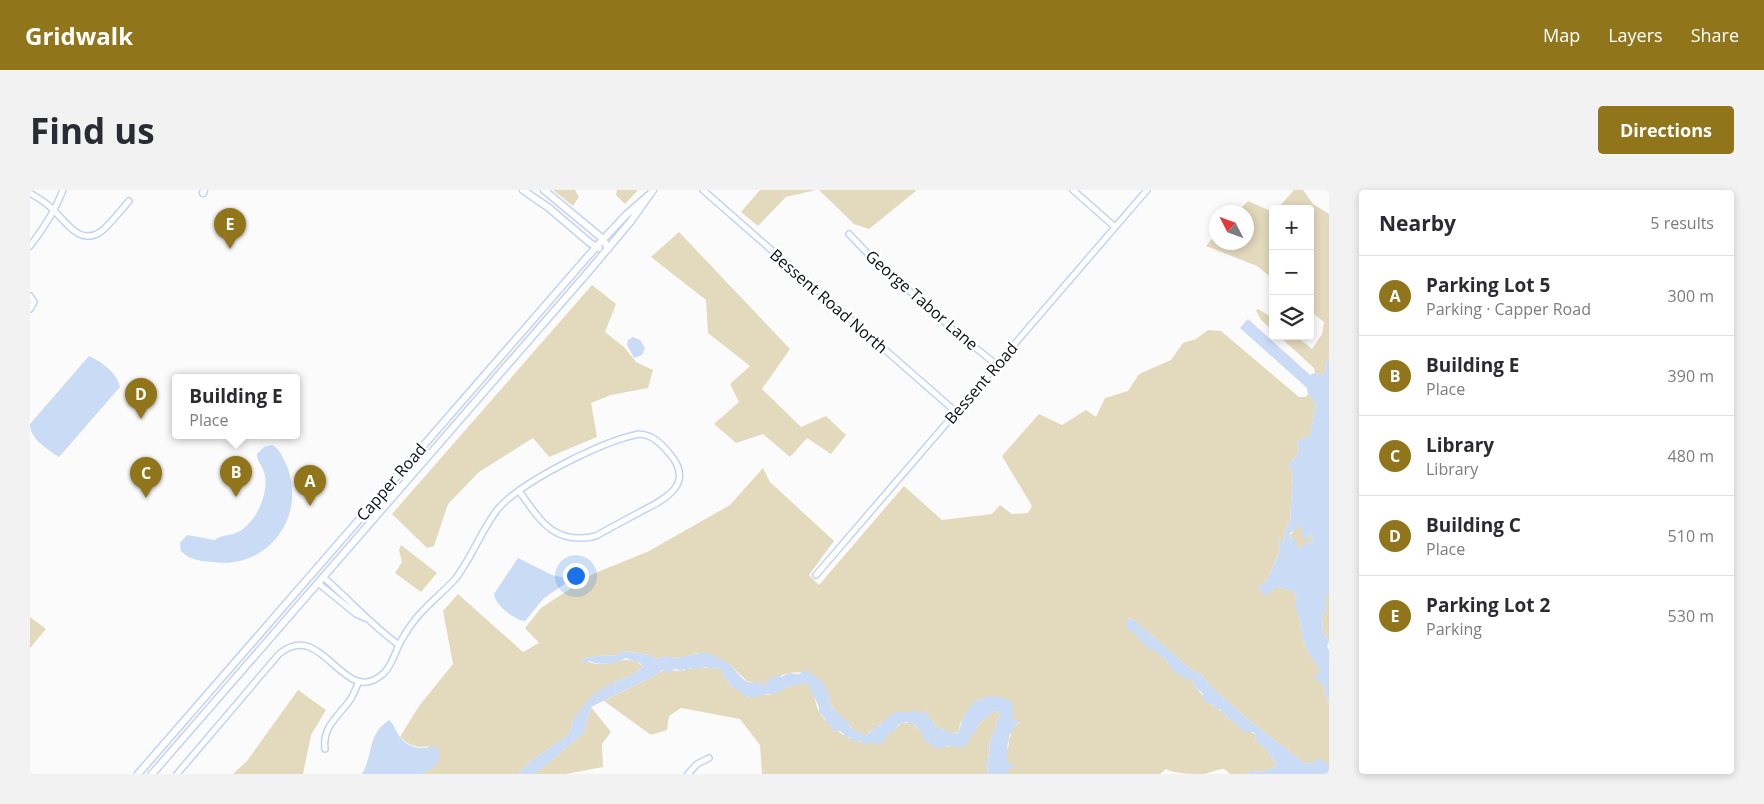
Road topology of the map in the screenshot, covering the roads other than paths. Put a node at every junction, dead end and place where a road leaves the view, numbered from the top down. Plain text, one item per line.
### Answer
1 (64, 190) edge
2 (523, 190) edge
3 (544, 190) edge
4 (702, 190) edge
5 (1074, 190) edge
6 (1147, 190) edge
7 (651, 192) edge
8 (30, 193) edge
9 (129, 201) dead end
10 (54, 211) junction
11 (1115, 226) junction
12 (849, 234) dead end
13 (603, 239) junction
14 (30, 246) edge
15 (596, 247) junction
16 (608, 249) junction
17 (30, 296) edge
18 (30, 309) edge
19 (997, 364) junction
20 (956, 412) junction
21 (519, 491) junction
22 (816, 576) dead end
23 (323, 577) junction
24 (318, 583) junction
25 (342, 593) junction
26 (337, 599) junction
27 (366, 618) junction
28 (399, 645) junction
29 (359, 681) junction
30 (325, 749) dead end
31 (709, 758) dead end
32 (176, 773) edge
33 (138, 774) edge
34 (152, 774) edge
35 (688, 774) edge

1 - 10 street
2 - 15 street
3 - 13 street
4 - 20 street, Bessent Road North
5 - 11 street
6 - 11 street, Bessent Road
7 - 13 street, Capper Road
7 - 16 street, Capper Road
8 - 10 street
9 - 10 street
10 - 14 street
11 - 19 street, Bessent Road
12 - 19 street, George Tabor Lane
13 - 15 street, Capper Road
13 - 16 street
15 - 16 street
15 - 33 street, Capper Road
16 - 23 street, Capper Road
17 - 18 street
19 - 20 street, Bessent Road
20 - 22 street, Bessent Road
21 - 21 street
21 - 28 street
23 - 24 street, Capper Road
23 - 25 street
24 - 26 street
24 - 34 street, Capper Road
25 - 26 street
25 - 27 street
26 - 27 street
27 - 28 street
28 - 29 street
29 - 30 street
29 - 32 street
31 - 35 street

